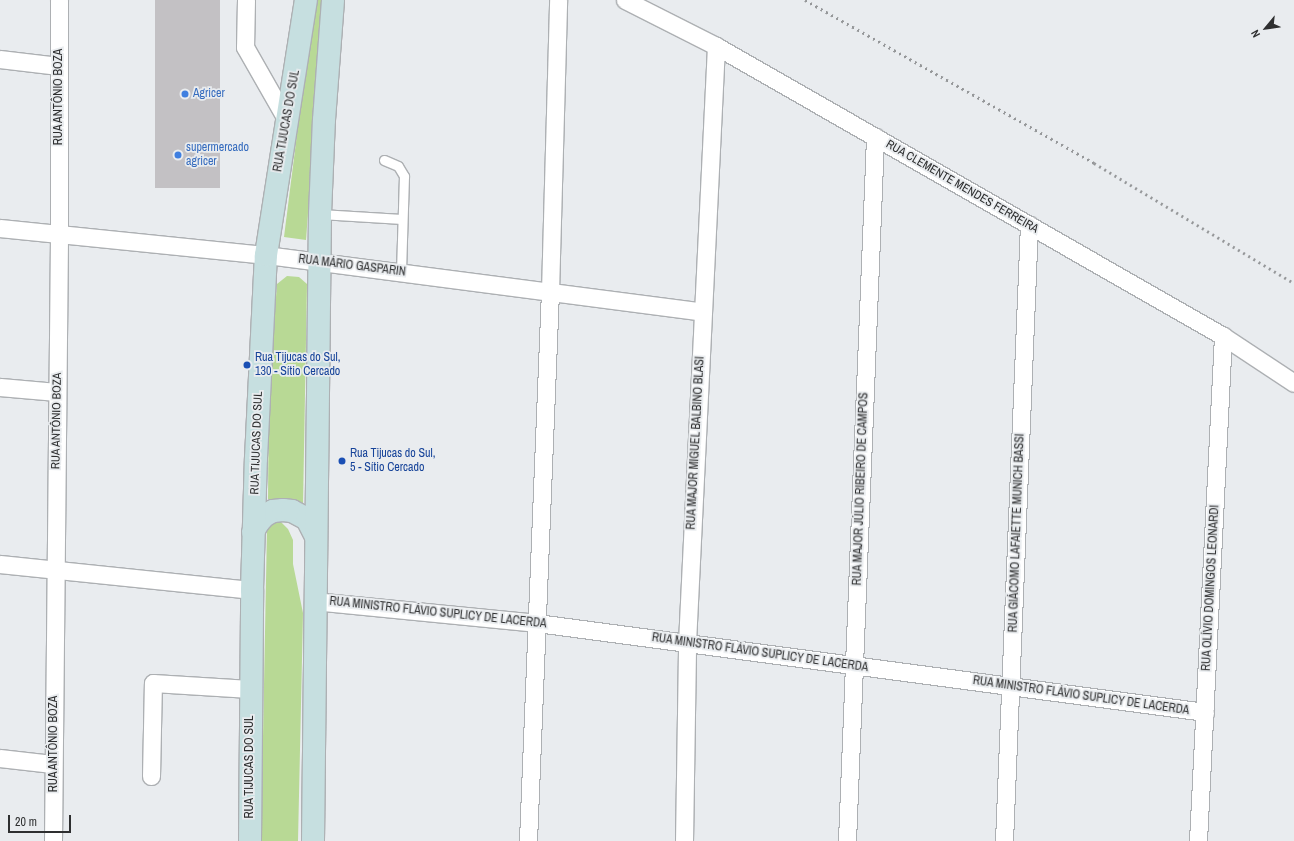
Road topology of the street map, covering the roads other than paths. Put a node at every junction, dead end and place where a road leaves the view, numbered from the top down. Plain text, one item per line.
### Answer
1 (59, 0) edge
2 (246, 0) edge
3 (306, 0) edge
4 (332, 0) edge
5 (558, 0) edge
6 (625, 0) edge
7 (716, 46) junction
8 (0, 59) edge
9 (59, 66) junction
10 (286, 119) junction
11 (875, 137) junction
12 (384, 160) dead end
13 (320, 214) junction
14 (402, 219) junction
15 (1029, 225) junction
16 (0, 228) edge
17 (59, 234) junction
18 (266, 255) junction
19 (320, 263) junction
20 (401, 273) junction
21 (550, 292) junction
22 (702, 312) junction
23 (1223, 336) junction
24 (1294, 383) edge
25 (0, 387) edge
26 (57, 392) junction
27 (253, 532) junction
28 (316, 535) junction
29 (0, 564) edge
30 (55, 570) junction
31 (252, 590) junction
32 (314, 601) junction
33 (537, 623) junction
34 (687, 643) junction
35 (854, 665) junction
36 (1012, 686) junction
37 (250, 689) junction
38 (1205, 712) junction
39 (0, 758) edge
40 (53, 764) junction
41 (151, 776) dead end
42 (53, 841) edge
43 (250, 841) edge
44 (313, 841) edge
45 (528, 841) edge
46 (684, 841) edge
47 (847, 841) edge
48 (1004, 841) edge
49 (1198, 841) edge

1 - 9 street, RUA ANTÔNIO BOZA
2 - 10 street
3 - 10 main road, RUA TIJUCAS DO SUL
4 - 13 main road
5 - 21 street
6 - 7 street, RUA CLEMENTE MENDES FERREIRA
7 - 11 street, RUA CLEMENTE MENDES FERREIRA
7 - 22 street, RUA MAJOR MIGUEL BALBINO BLASI
8 - 9 street
9 - 17 street, RUA ANTÔNIO BOZA
10 - 18 main road, RUA TIJUCAS DO SUL
11 - 15 street, RUA CLEMENTE MENDES FERREIRA
11 - 35 street, RUA MAJOR JÚLIO RIBEIRO DE CAMPOS
12 - 14 lane
13 - 14 lane
13 - 19 main road
14 - 20 lane
15 - 23 street, RUA CLEMENTE MENDES FERREIRA
15 - 36 street, RUA GIÁCOMO LAFAIETTE MUNICH BASSI
16 - 17 street, RUA MÁRIO GASPARIN
17 - 18 street, RUA MÁRIO GASPARIN
17 - 26 street, RUA ANTÔNIO BOZA
18 - 19 street, RUA MÁRIO GASPARIN
18 - 27 main road, RUA TIJUCAS DO SUL
19 - 20 street, RUA MÁRIO GASPARIN
19 - 28 main road
20 - 21 street, RUA MÁRIO GASPARIN
21 - 22 street, RUA MÁRIO GASPARIN
21 - 33 street
22 - 34 street, RUA MAJOR MIGUEL BALBINO BLASI
23 - 24 street, RUA CLEMENTE MENDES FERREIRA
23 - 38 street, RUA OLÍVIO DOMINGOS LEONARDI
25 - 26 street
26 - 30 street, RUA ANTÔNIO BOZA
27 - 28 main road
27 - 31 main road, RUA TIJUCAS DO SUL
28 - 32 main road
29 - 30 street
30 - 31 street
30 - 40 street, RUA ANTÔNIO BOZA
31 - 37 main road, RUA TIJUCAS DO SUL
32 - 33 street, RUA MINISTRO FLÁVIO SUPLICY DE LACERDA
32 - 44 main road
33 - 34 street, RUA MINISTRO FLÁVIO SUPLICY DE LACERDA
33 - 45 street
34 - 35 street, RUA MINISTRO FLÁVIO SUPLICY DE LACERDA
34 - 46 street, RUA MAJOR MIGUEL BALBINO BLASI
35 - 36 street, RUA MINISTRO FLÁVIO SUPLICY DE LACERDA
35 - 47 street, RUA MAJOR JÚLIO RIBEIRO DE CAMPOS
36 - 38 street, RUA MINISTRO FLÁVIO SUPLICY DE LACERDA
36 - 48 street, RUA GIÁCOMO LAFAIETTE MUNICH BASSI
37 - 41 street
37 - 43 main road, RUA TIJUCAS DO SUL
38 - 49 street, RUA OLÍVIO DOMINGOS LEONARDI
39 - 40 street
40 - 42 street, RUA ANTÔNIO BOZA

